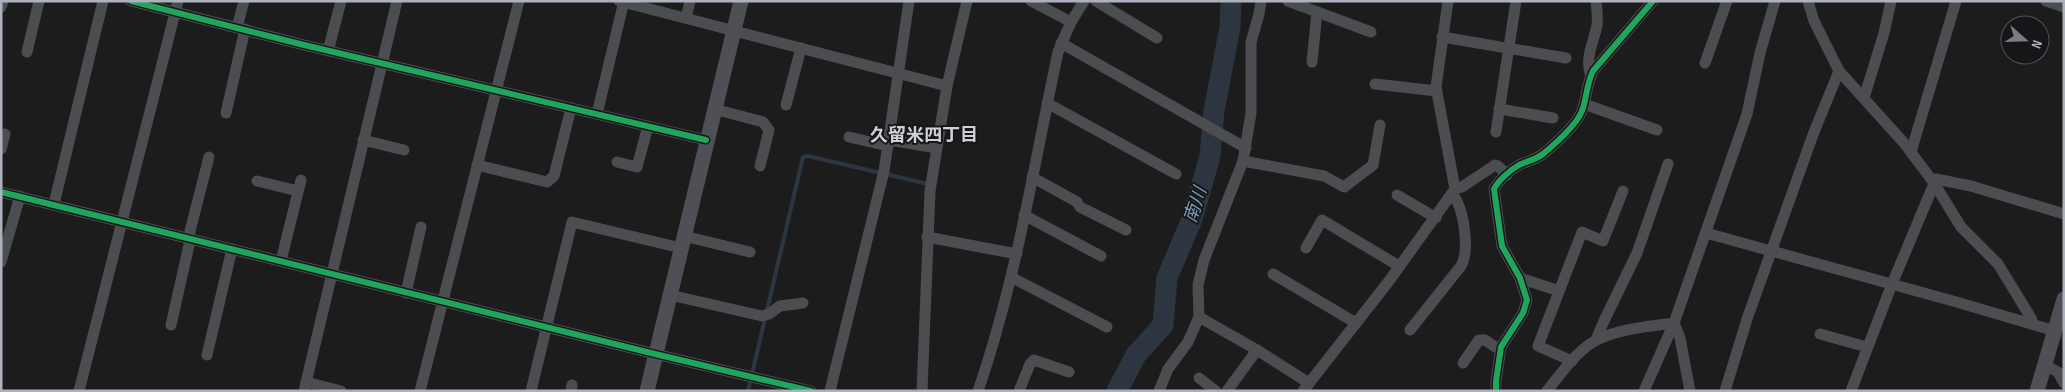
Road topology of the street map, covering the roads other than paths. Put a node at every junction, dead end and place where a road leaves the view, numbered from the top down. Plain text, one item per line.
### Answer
1 (3, 1) edge
2 (39, 1) edge
3 (103, 1) edge
4 (131, 1) edge
5 (244, 1) edge
6 (341, 1) edge
7 (397, 1) edge
8 (519, 1) edge
9 (690, 1) edge
10 (741, 1) edge
11 (908, 1) edge
12 (967, 1) edge
13 (1031, 1) edge
14 (1084, 1) edge
15 (1096, 1) edge
16 (1260, 1) edge
17 (1288, 1) edge
18 (1447, 1) edge
19 (1516, 1) edge
20 (1596, 1) edge
21 (1653, 1) edge
22 (1727, 1) edge
23 (1775, 1) edge
24 (1808, 1) edge
25 (1891, 1) edge
26 (1956, 1) edge
27 (2046, 1) edge
28 (622, 2) edge
29 (2064, 6) edge
30 (1, 7) edge
31 (176, 7) edge
32 (1310, 7) edge
33 (686, 18) junction
34 (1071, 22) junction
35 (241, 28) junction
36 (734, 31) junction
37 (1371, 32) dead end
38 (1442, 37) junction
39 (1157, 38) dead end
40 (1061, 43) junction
41 (801, 48) junction
42 (1509, 48) junction
43 (328, 50) junction
44 (27, 52) dead end
45 (1566, 58) dead end
46 (1312, 62) dead end
47 (381, 63) junction
48 (1705, 63) dead end
49 (1839, 71) junction
50 (898, 74) junction
51 (1591, 76) junction
52 (1375, 84) dead end
53 (947, 86) junction
54 (497, 91) junction
55 (1436, 91) junction
56 (1864, 98) junction
57 (1047, 103) junction
58 (1584, 104) junction
59 (786, 105) dead end
60 (571, 108) junction
61 (714, 109) junction
62 (1499, 109) junction
63 (226, 114) dead end
64 (597, 114) junction
65 (1553, 118) dead end
66 (1380, 125) dead end
67 (648, 126) junction
68 (1657, 130) dead end
69 (1496, 132) dead end
70 (5, 134) dead end
71 (849, 137) dead end
72 (363, 140) junction
73 (706, 140) junction
74 (888, 143) junction
75 (931, 147) dead end
76 (1, 148) edge
77 (1246, 148) junction
78 (404, 150) dead end
79 (1911, 152) junction
80 (209, 157) dead end
81 (1243, 161) junction
82 (618, 162) dead end
83 (1668, 164) dead end
84 (477, 165) junction
85 (760, 166) dead end
86 (1176, 174) dead end
87 (1507, 175) junction
88 (1032, 177) junction
89 (257, 181) dead end
90 (1934, 183) junction
91 (1623, 191) dead end
92 (1, 192) edge
93 (1454, 192) junction
94 (1397, 195) dead end
95 (20, 196) junction
96 (54, 204) junction
97 (2064, 214) edge
98 (1024, 215) junction
99 (1436, 218) junction
100 (122, 222) junction
101 (421, 227) dead end
102 (1126, 230) dead end
103 (1706, 233) junction
104 (927, 237) junction
105 (190, 239) junction
106 (682, 242) junction
107 (1306, 248) dead end
108 (232, 249) junction
109 (1772, 251) junction
110 (750, 252) dead end
111 (1017, 254) junction
112 (1101, 256) dead end
113 (281, 261) junction
114 (1, 262) edge
115 (1400, 266) junction
116 (1273, 274) dead end
117 (332, 275) junction
118 (1011, 277) junction
119 (1520, 278) junction
120 (1892, 284) junction
121 (1559, 291) junction
122 (406, 293) junction
123 (670, 295) junction
124 (2064, 300) edge
125 (442, 301) junction
126 (803, 303) dead end
127 (1199, 318) junction
128 (1356, 323) junction
129 (1674, 323) junction
130 (2033, 324) junction
131 (170, 325) dead end
132 (1107, 327) dead end
133 (546, 328) junction
134 (1410, 330) dead end
135 (2055, 331) junction
136 (1820, 334) dead end
137 (1596, 340) junction
138 (1867, 347) junction
139 (1257, 350) junction
140 (1500, 350) junction
141 (655, 354) junction
142 (207, 355) dead end
143 (1572, 361) junction
144 (1463, 363) dead end
145 (2045, 365) junction
146 (1069, 372) dead end
147 (1200, 378) dead end
148 (2064, 383) edge
149 (305, 387) edge
150 (1306, 387) edge
151 (79, 391) edge
152 (341, 391) edge
153 (420, 391) edge
154 (531, 391) edge
155 (646, 391) edge
156 (811, 391) edge
157 (830, 391) edge
158 (922, 391) edge
159 (978, 391) edge
160 (1019, 391) edge
161 (1159, 391) edge
162 (1216, 391) edge
163 (1227, 391) edge
164 (1496, 391) edge
165 (1547, 391) edge
166 (1644, 391) edge
167 (1690, 391) edge
168 (1725, 391) edge
169 (1851, 391) edge
170 (2037, 391) edge

1 - 30 street
2 - 44 street
3 - 96 street
4 - 31 street
5 - 35 street
6 - 43 street
7 - 47 street
8 - 54 street
9 - 33 street
10 - 36 street
11 - 50 street
12 - 53 street
13 - 34 street
14 - 34 street
15 - 39 street
16 - 77 street
17 - 32 street
18 - 38 street
19 - 42 street
20 - 51 street
21 - 51 street
22 - 48 street
23 - 103 street
24 - 49 street
25 - 56 street
26 - 79 street
27 - 29 street
28 - 33 street
28 - 64 street
31 - 35 street
31 - 100 street
32 - 37 street
32 - 46 street
33 - 36 street
34 - 40 street
35 - 43 street
35 - 63 street
36 - 41 street
36 - 61 street
38 - 42 street
38 - 55 street
40 - 57 street
40 - 77 street
41 - 50 street
41 - 59 street
42 - 45 street
42 - 62 street
43 - 47 street
47 - 54 street
47 - 72 street
49 - 56 street
49 - 109 street
50 - 53 street
50 - 74 street
51 - 58 street
52 - 55 street
53 - 104 street
54 - 60 street
54 - 84 street
55 - 93 street
56 - 79 street
57 - 86 street
57 - 88 street
58 - 68 street
58 - 87 street
60 - 64 street
60 - 84 street
61 - 73 street
61 - 85 street
62 - 65 street
62 - 69 street
64 - 67 street
66 - 81 street
67 - 73 street
67 - 82 street
70 - 76 street
71 - 74 street
72 - 78 street
72 - 117 street
73 - 106 street
74 - 75 street
74 - 157 street
77 - 81 street
79 - 90 street
80 - 105 street
81 - 127 street
83 - 137 street
84 - 125 street
87 - 93 street
87 - 119 street
88 - 98 street
88 - 102 street
89 - 113 street
90 - 97 street
90 - 120 street
90 - 130 street
91 - 121 street
92 - 95 street
93 - 99 street
93 - 134 street
94 - 99 street
95 - 96 street
95 - 114 street
96 - 100 street
98 - 111 street
98 - 112 street
99 - 115 street
100 - 105 street
100 - 151 street
101 - 122 street
103 - 109 street
103 - 129 street
104 - 111 street
104 - 158 street
105 - 108 street
105 - 131 street
106 - 110 street
106 - 123 street
106 - 133 street
107 - 115 street
108 - 113 street
108 - 142 street
109 - 120 street
109 - 168 street
111 - 118 street
113 - 117 street
115 - 128 street
116 - 128 street
117 - 122 street
117 - 149 street
118 - 132 street
118 - 159 street
119 - 121 street
119 - 140 street
120 - 130 street
120 - 138 street
121 - 143 street
122 - 125 street
123 - 126 street
123 - 141 street
124 - 135 street
125 - 133 street
125 - 153 street
127 - 139 street
127 - 161 street
128 - 150 street
129 - 137 street
129 - 166 street
129 - 167 street
130 - 135 street
133 - 141 street
133 - 154 street
135 - 145 street
136 - 138 street
137 - 143 street
138 - 169 street
139 - 150 street
139 - 163 street
140 - 144 street
140 - 164 street
141 - 155 street
141 - 156 street
143 - 165 street
145 - 148 street
145 - 170 street
146 - 160 street
147 - 162 street
149 - 152 street

